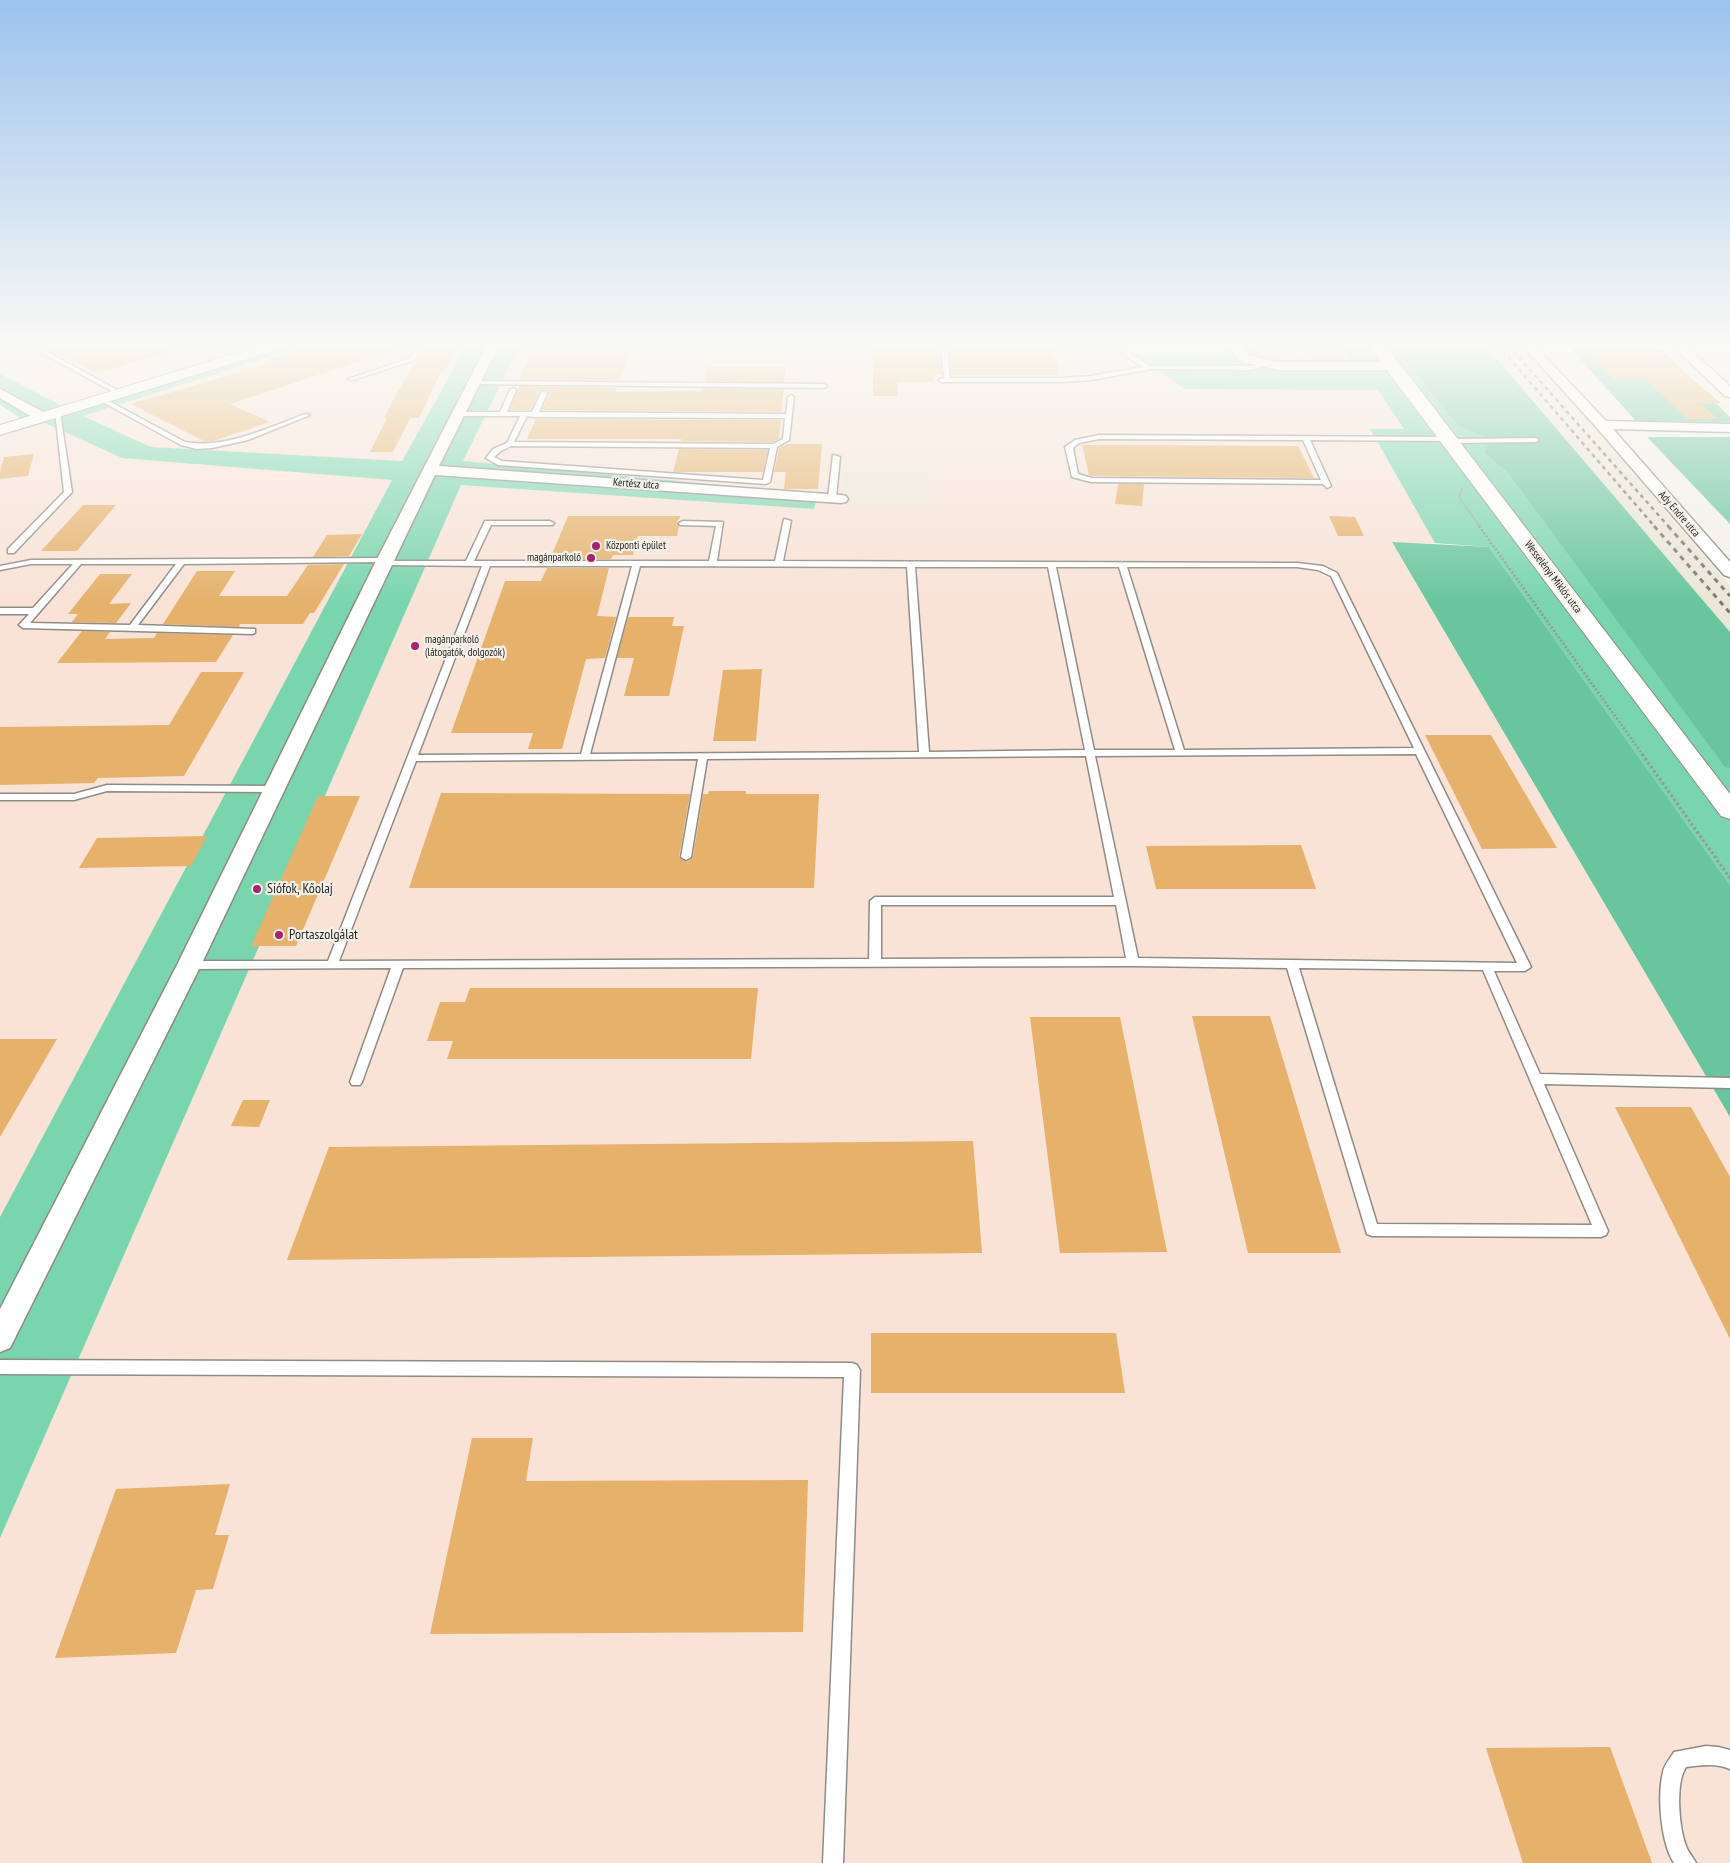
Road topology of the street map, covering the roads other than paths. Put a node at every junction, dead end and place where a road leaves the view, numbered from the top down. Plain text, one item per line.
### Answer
1 (53, 432) edge
2 (161, 432) edge
3 (258, 432) edge
4 (449, 432) edge
5 (516, 432) edge
6 (787, 432) edge
7 (1290, 432) edge
8 (1443, 432) edge
9 (1608, 432) edge
10 (1305, 437) junction
11 (1326, 438) junction
12 (1449, 440) junction
13 (1536, 440) dead end
14 (510, 444) junction
15 (774, 446) junction
16 (836, 457) dead end
17 (431, 470) junction
18 (836, 498) joint
19 (787, 521) dead end
20 (550, 523) dead end
21 (683, 523) dead end
22 (10, 551) dead end
23 (1723, 556) edge
24 (182, 561) junction
25 (79, 562) junction
26 (384, 562) junction
27 (469, 564) junction
28 (487, 564) junction
29 (637, 564) junction
30 (712, 564) junction
31 (778, 564) junction
32 (911, 564) junction
33 (1051, 564) junction
34 (1122, 564) junction
35 (0, 568) edge
36 (1730, 572) edge
37 (0, 611) edge
38 (35, 611) junction
39 (132, 628) junction
40 (252, 631) dead end
41 (1420, 751) junction
42 (1181, 754) junction
43 (924, 755) junction
44 (1090, 755) junction
45 (585, 756) junction
46 (703, 756) junction
47 (412, 758) junction
48 (274, 789) junction
49 (0, 797) edge
50 (1730, 811) edge
51 (686, 857) dead end
52 (1121, 901) junction
53 (1133, 962) junction
54 (875, 964) junction
55 (1292, 964) junction
56 (189, 965) junction
57 (332, 965) junction
58 (398, 965) junction
59 (1487, 967) junction
60 (1535, 1079) junction
61 (356, 1082) dead end
62 (1730, 1083) edge
63 (0, 1339) edge
64 (0, 1367) edge
65 (1730, 1760) edge
66 (833, 1863) edge
67 (1686, 1863) edge

1 - 22 lane
2 - 3 lane
4 - 17 street
5 - 14 lane
6 - 15 lane
7 - 11 lane
8 - 12 main road, Wesselényi Miklós utca
9 - 23 street, Ady Endre utca
10 - 10 lane
10 - 11 lane
11 - 12 lane
12 - 13 lane
12 - 50 main road, Wesselényi Miklós utca
14 - 15 lane
14 - 15 lane
16 - 18 lane
17 - 18 street, Kertész utca
17 - 26 street
19 - 31 lane
20 - 27 lane
21 - 30 lane
23 - 36 street, Ady Endre utca
24 - 25 lane
24 - 26 lane
24 - 39 lane
25 - 35 lane
25 - 38 lane
26 - 27 lane
26 - 48 street
27 - 28 lane
28 - 29 lane
28 - 47 lane
29 - 30 lane
29 - 45 lane
30 - 31 lane
31 - 32 lane
32 - 33 lane
32 - 43 lane
33 - 34 lane
33 - 44 lane
34 - 41 lane
34 - 42 lane
37 - 38 lane
38 - 39 lane
39 - 40 lane
41 - 42 lane
41 - 59 lane
42 - 44 lane
43 - 44 lane
43 - 46 lane
44 - 52 lane
45 - 46 lane
45 - 47 lane
46 - 51 lane
47 - 57 lane
48 - 49 lane
48 - 56 street
52 - 53 lane
52 - 54 lane
53 - 54 lane
53 - 55 lane
54 - 58 lane
55 - 59 lane
55 - 60 lane
56 - 57 lane
56 - 63 street
57 - 58 lane
58 - 61 lane
59 - 60 lane
60 - 62 lane
64 - 66 lane
65 - 67 lane

